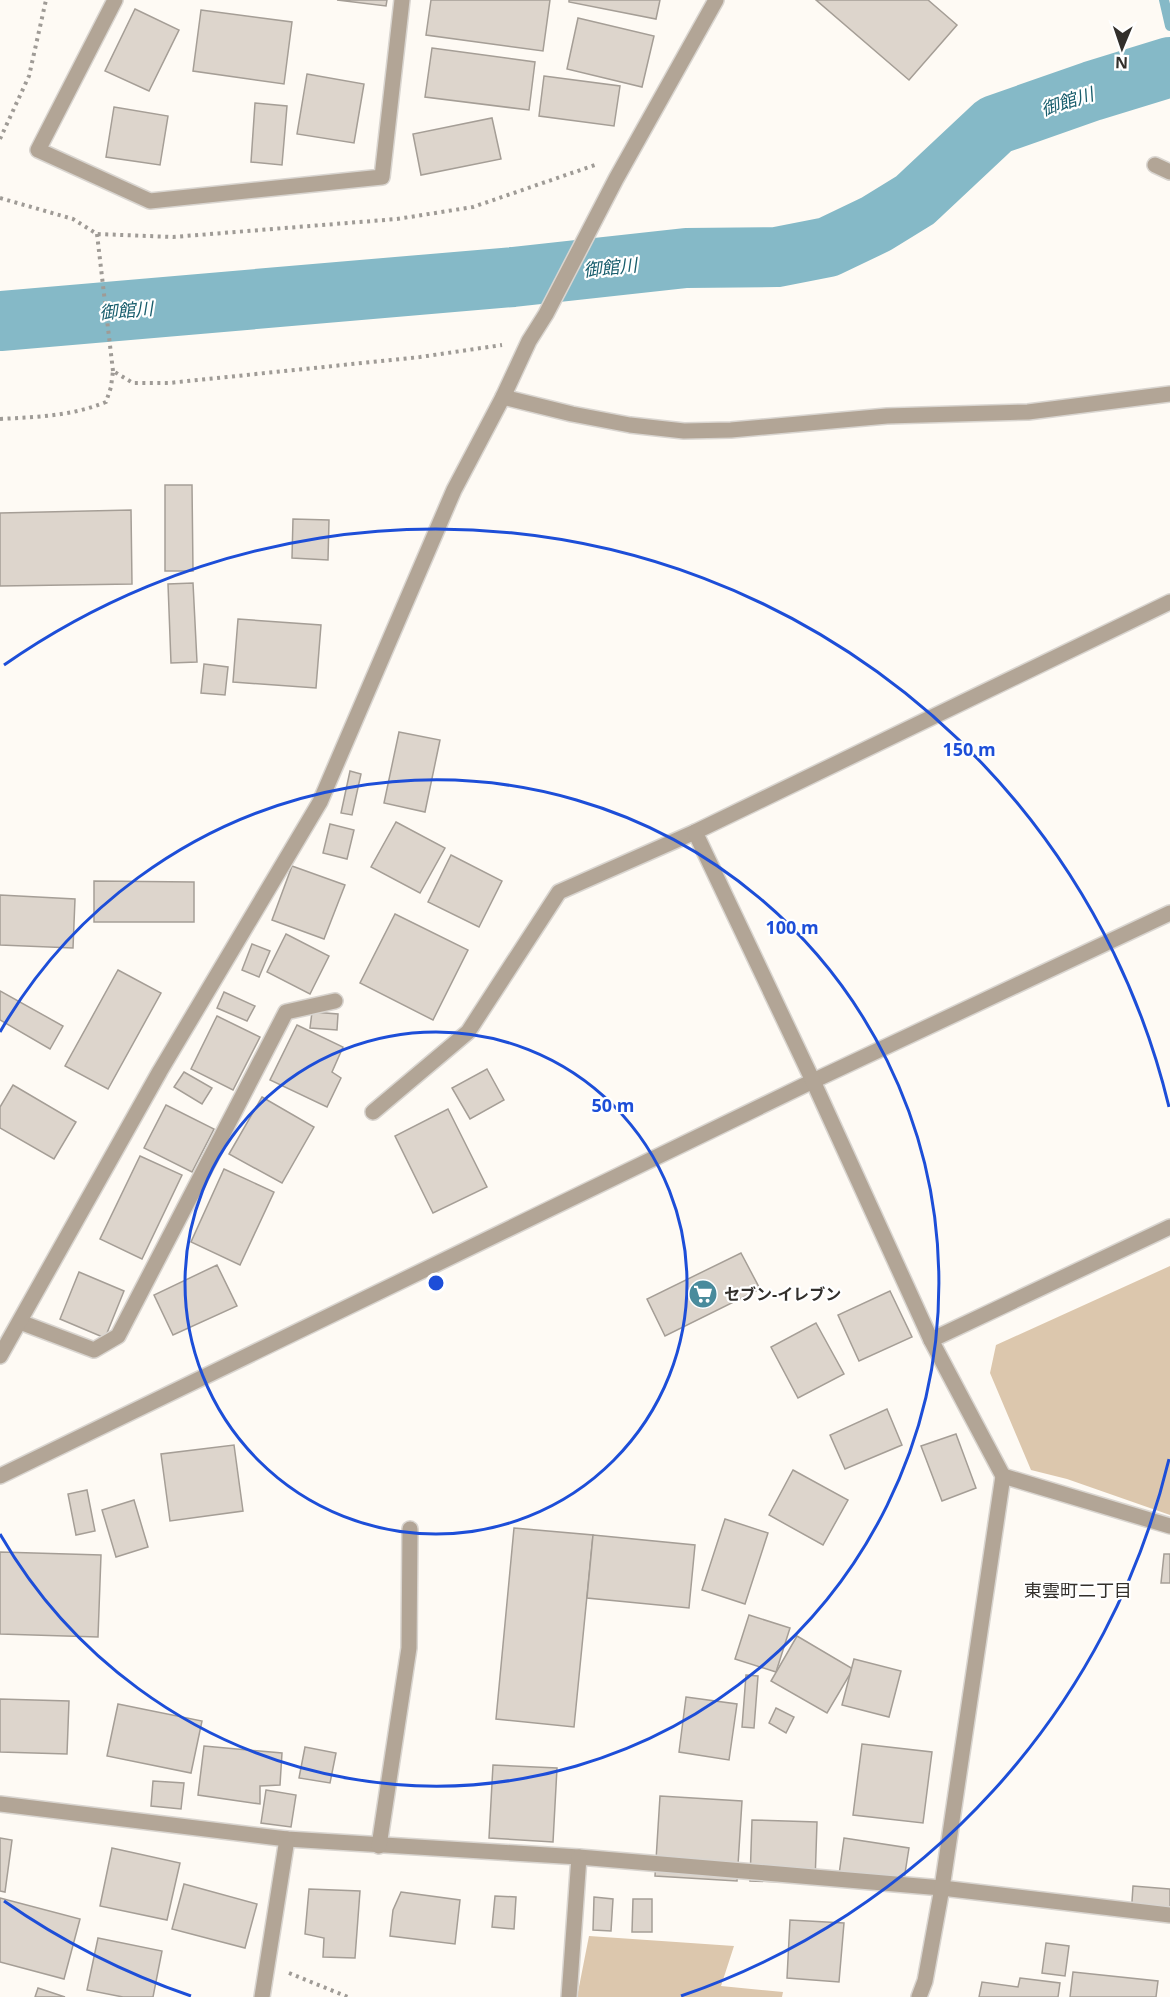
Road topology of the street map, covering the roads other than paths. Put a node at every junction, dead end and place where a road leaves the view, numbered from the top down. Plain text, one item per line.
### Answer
1 (115, 0) edge
2 (402, 0) edge
3 (716, 0) edge
4 (1155, 165) dead end
5 (1170, 172) edge
6 (1170, 394) edge
7 (503, 397) junction
8 (1170, 602) edge
9 (695, 832) junction
10 (1170, 912) edge
11 (335, 1001) dead end
12 (813, 1081) junction
13 (373, 1112) dead end
14 (1170, 1227) edge
15 (20, 1322) junction
16 (931, 1340) junction
17 (0, 1356) edge
18 (0, 1476) edge
19 (1003, 1476) junction
20 (1170, 1526) edge
21 (410, 1528) dead end
22 (0, 1804) edge
23 (287, 1839) junction
24 (379, 1846) junction
25 (579, 1857) junction
26 (942, 1888) junction
27 (1170, 1916) edge
28 (262, 1997) edge
29 (569, 1997) edge
30 (919, 1997) edge

1 - 2 street
3 - 7 street
4 - 5 street
6 - 7 street
7 - 15 street
8 - 9 street
9 - 12 street
9 - 13 street
10 - 12 street
11 - 15 street
12 - 16 street
12 - 18 street
14 - 16 street
15 - 17 street
16 - 19 street
19 - 20 street
19 - 26 street
21 - 24 street
22 - 23 street
23 - 24 street
23 - 28 street
24 - 25 street
25 - 26 street
25 - 29 street
26 - 27 street
26 - 30 street

